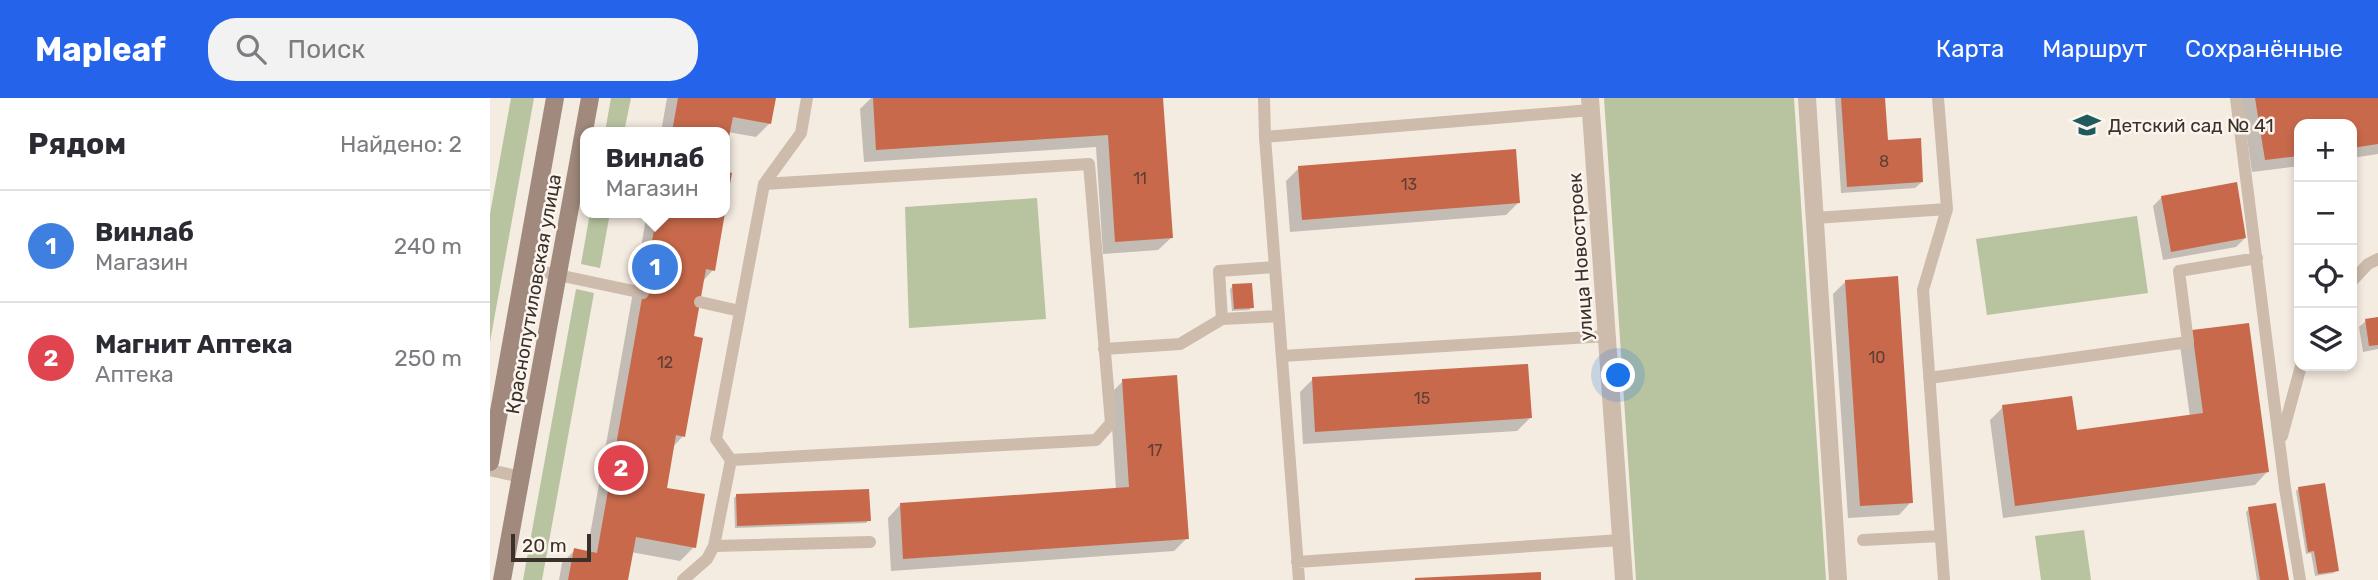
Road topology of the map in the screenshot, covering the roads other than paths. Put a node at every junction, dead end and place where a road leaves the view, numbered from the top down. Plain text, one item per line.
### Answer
1 (555, 98) edge
2 (590, 98) edge
3 (807, 98) edge
4 (1264, 98) edge
5 (1807, 98) edge
6 (1938, 98) edge
7 (2236, 98) edge
8 (1591, 104) edge
9 (585, 127) edge
10 (1265, 137) junction
11 (580, 154) edge
12 (764, 184) junction
13 (1947, 209) junction
14 (1815, 218) junction
15 (2257, 258) junction
16 (2378, 259) edge
17 (1275, 267) junction
18 (526, 268) junction
19 (558, 276) junction
20 (2357, 276) edge
21 (643, 293) dead end
22 (700, 302) dead end
23 (740, 311) junction
24 (1279, 316) junction
25 (1222, 319) junction
26 (1607, 336) junction
27 (1104, 349) junction
28 (1282, 356) junction
29 (2300, 371) edge
30 (1929, 378) junction
31 (2280, 444) junction
32 (731, 460) junction
33 (490, 462) edge
34 (490, 470) edge
35 (521, 477) junction
36 (1940, 536) junction
37 (1621, 540) junction
38 (1863, 540) dead end
39 (870, 542) dead end
40 (714, 546) junction
41 (1297, 562) junction
42 (502, 580) edge
43 (683, 580) edge
44 (1299, 580) edge
45 (1624, 580) edge
46 (1838, 580) edge
47 (1944, 580) edge
48 (2300, 580) edge

1 - 18 main road, Краснопутиловская улица
2 - 9 main road, Краснопутиловская улица
3 - 12 lane
4 - 10 lane
5 - 14 street
6 - 13 lane
7 - 15 lane
8 - 10 lane
8 - 26 street, улица Новостроек
10 - 17 lane
11 - 19 main road, Краснопутиловская улица
12 - 23 lane
12 - 27 lane
13 - 14 lane
13 - 30 lane
14 - 46 street
15 - 30 lane
15 - 31 lane
16 - 20 lane
17 - 24 lane
17 - 25 lane
18 - 19 lane
18 - 33 main road, Краснопутиловская улица
19 - 21 lane
19 - 35 main road, Краснопутиловская улица
22 - 23 lane
23 - 32 lane
24 - 25 lane
24 - 28 lane
25 - 27 lane
26 - 28 lane
26 - 37 street, улица Новостроек
27 - 32 lane
28 - 41 lane
29 - 31 lane
30 - 36 lane
31 - 48 lane
32 - 40 lane
34 - 35 lane
35 - 42 main road, Краснопутиловская улица
36 - 38 lane
36 - 47 lane
37 - 41 lane
37 - 45 street, улица Новостроек
39 - 40 lane
40 - 43 lane
41 - 44 lane

